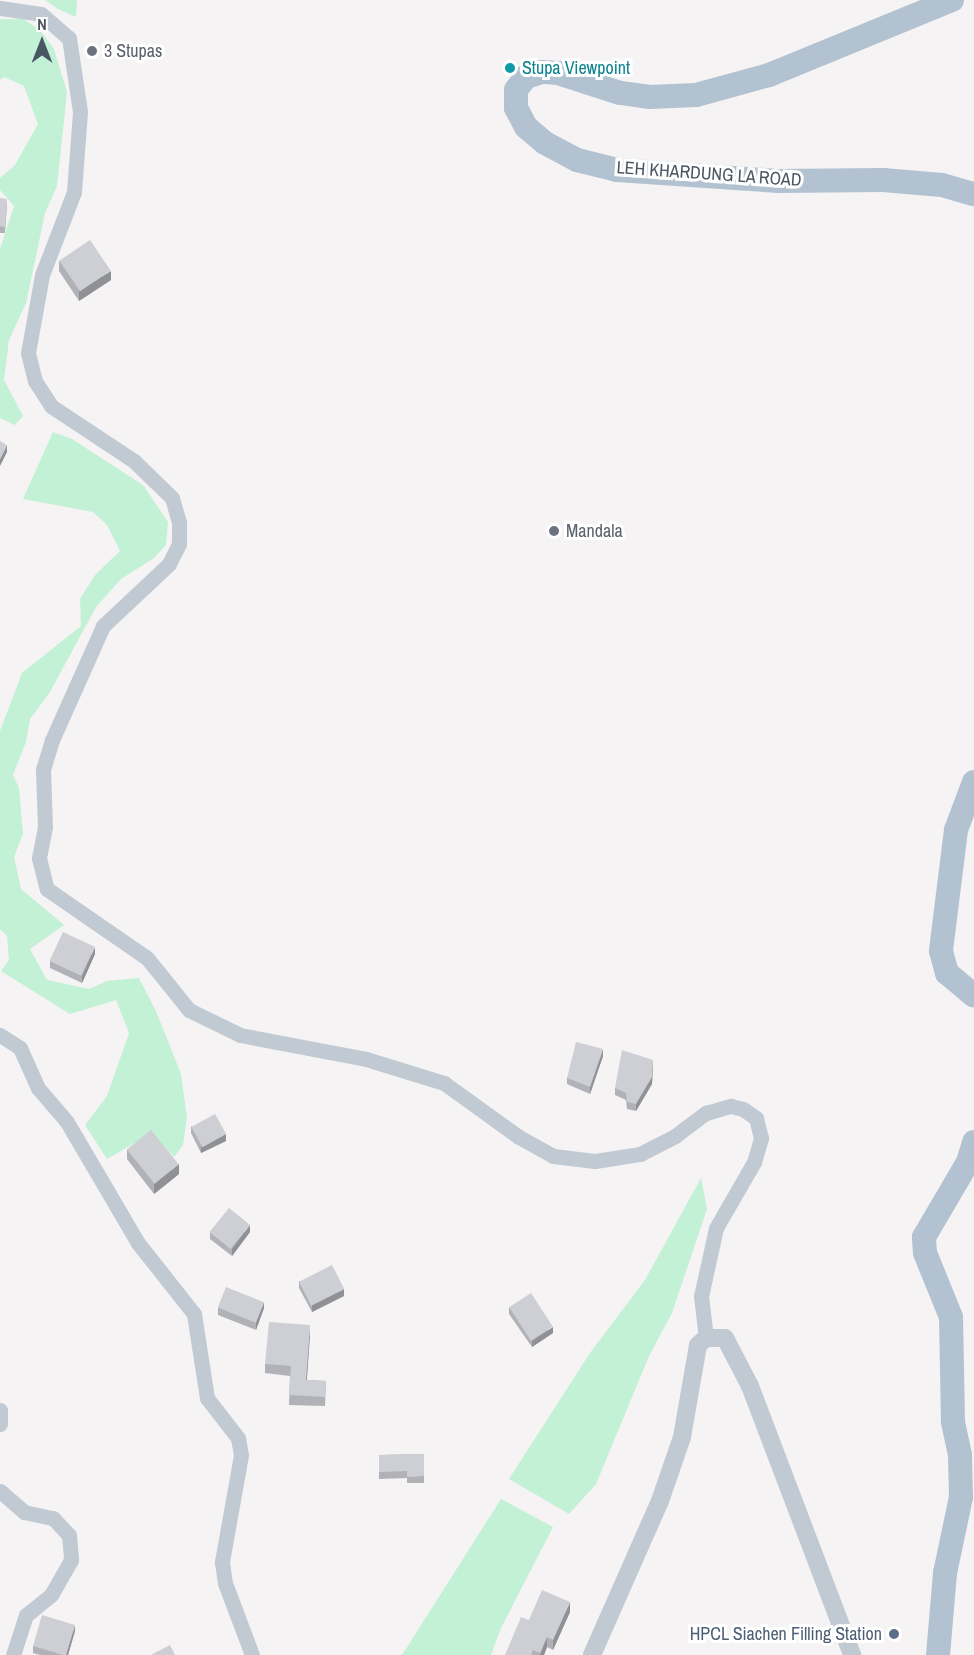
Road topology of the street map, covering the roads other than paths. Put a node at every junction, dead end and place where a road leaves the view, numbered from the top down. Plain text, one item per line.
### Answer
1 (952, 0) edge
2 (0, 8) edge
3 (974, 194) edge
4 (974, 782) edge
5 (974, 996) edge
6 (0, 1035) edge
7 (974, 1142) edge
8 (706, 1338) junction
9 (0, 1410) edge
10 (0, 1424) edge
11 (0, 1491) edge
12 (13, 1655) edge
13 (252, 1655) edge
14 (592, 1655) edge
15 (852, 1655) edge
16 (938, 1655) edge

1 - 3 main road, LEH KHARDUNG LA ROAD
2 - 8 street
4 - 5 main road
6 - 13 street
7 - 16 main road
8 - 14 street
8 - 15 street
9 - 10 street
11 - 12 street

